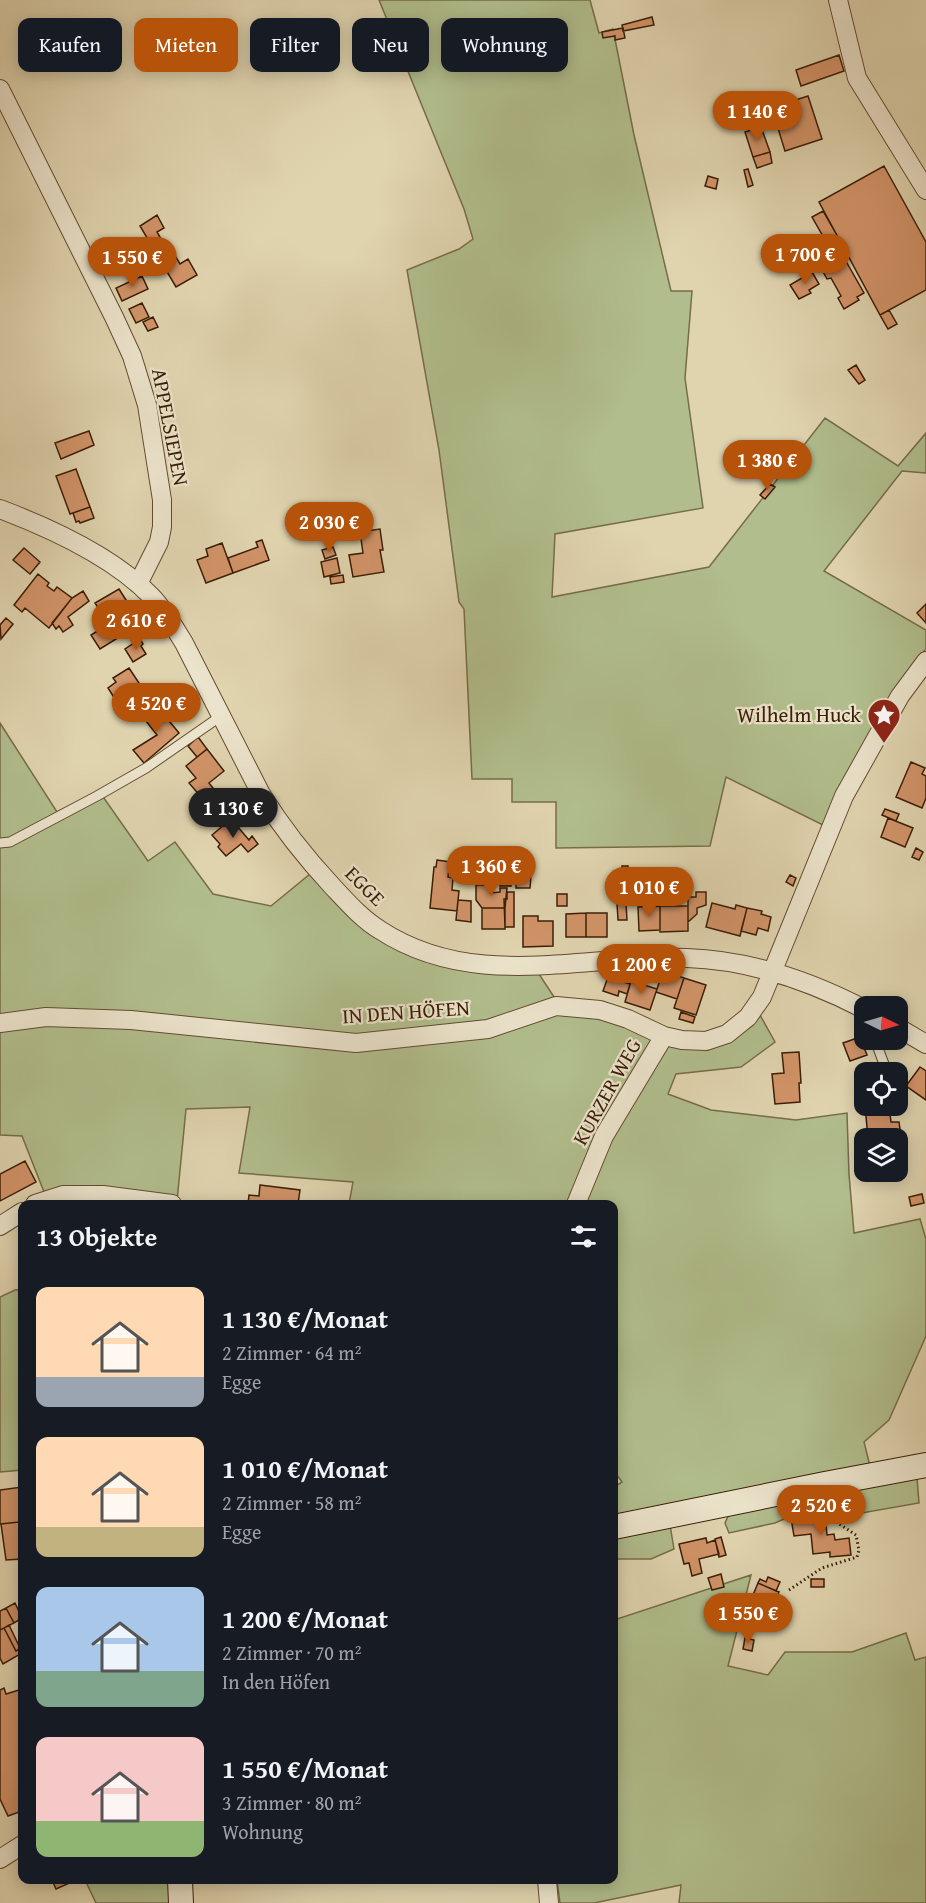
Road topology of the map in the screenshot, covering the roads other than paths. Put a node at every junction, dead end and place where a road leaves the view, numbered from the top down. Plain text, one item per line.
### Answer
1 (838, 0) edge
2 (0, 89) edge
3 (926, 190) edge
4 (0, 509) edge
5 (138, 584) junction
6 (926, 661) edge
7 (221, 716) junction
8 (0, 843) edge
9 (773, 972) junction
10 (854, 1005) edge
11 (0, 1023) edge
12 (908, 1033) edge
13 (664, 1036) junction
14 (926, 1044) edge
15 (47, 1200) edge
16 (142, 1200) edge
17 (578, 1200) edge
18 (18, 1215) edge
19 (0, 1226) edge
20 (926, 1465) edge
21 (618, 1526) edge
22 (18, 1848) edge
23 (0, 1859) edge
24 (180, 1884) edge
25 (547, 1884) edge
26 (181, 1903) edge
27 (549, 1903) edge

1 - 3 street
2 - 5 street, APPELSIEPEN
4 - 5 street, EGGE
5 - 7 street, EGGE
6 - 9 street, IN DEN HÖFEN
7 - 8 lane
7 - 9 street, EGGE
9 - 10 street, EGGE
9 - 13 street, IN DEN HÖFEN
11 - 13 street, IN DEN HÖFEN
12 - 14 street
13 - 17 street, KURZER WEG
15 - 16 street
18 - 19 street
20 - 21 main road
22 - 23 street
24 - 26 main road
25 - 27 street

